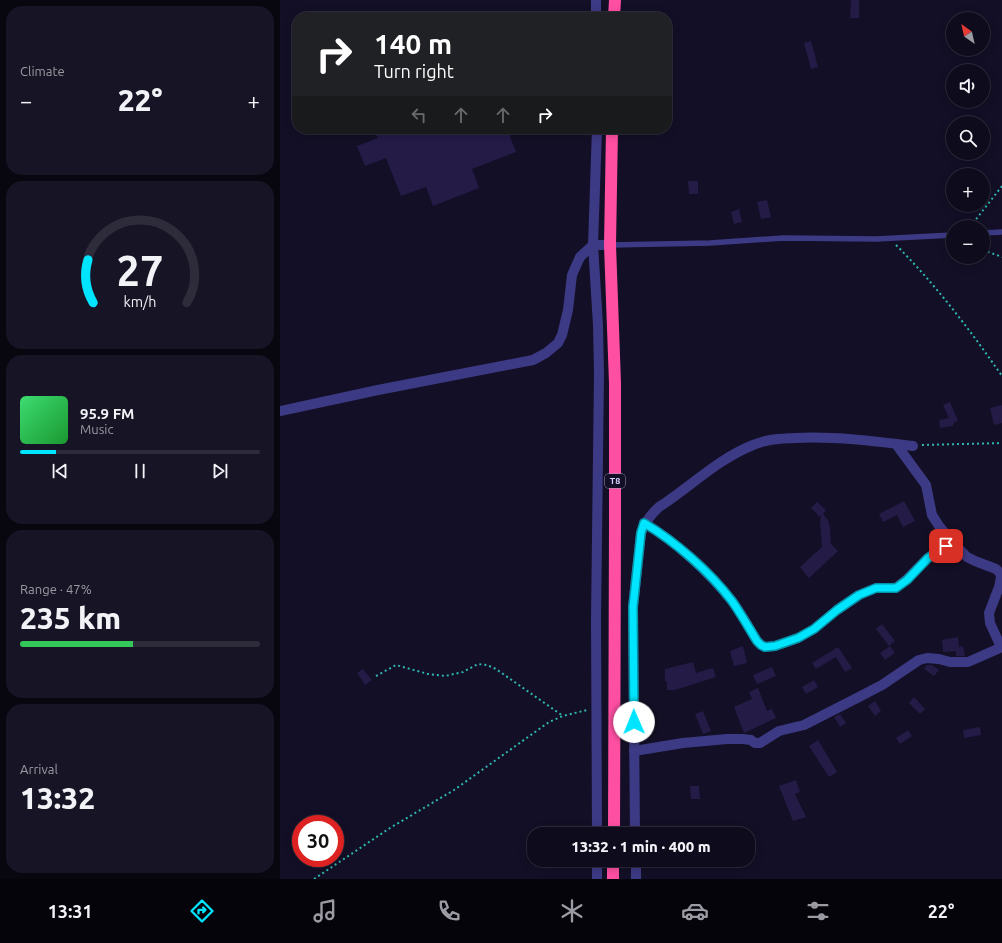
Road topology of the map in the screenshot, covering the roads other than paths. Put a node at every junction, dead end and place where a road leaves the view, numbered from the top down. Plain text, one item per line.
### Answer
1 (596, 0) edge
2 (615, 0) edge
3 (596, 12) edge
4 (614, 12) edge
5 (597, 134) edge
6 (612, 134) edge
7 (1002, 232) edge
8 (990, 233) edge
9 (946, 235) edge
10 (594, 245) junction
11 (610, 245) junction
12 (280, 411) edge
13 (896, 444) junction
14 (913, 446) road end
15 (644, 523) junction
16 (953, 543) junction
17 (1002, 647) edge
18 (634, 751) junction
19 (597, 827) edge
20 (614, 827) edge
21 (635, 827) edge
22 (597, 867) edge
23 (613, 867) edge
24 (636, 867) edge
25 (597, 879) edge
26 (613, 879) edge
27 (636, 879) edge

1 - 3 street
2 - 4 highway
5 - 10 street
6 - 11 highway, T8
7 - 8 lane
9 - 11 lane
10 - 11 street
10 - 12 street
10 - 19 street
11 - 20 highway, T8
13 - 14 street
13 - 15 street
13 - 16 street
15 - 16 street
15 - 18 street
16 - 17 street
17 - 18 street
18 - 21 street
22 - 25 street
23 - 26 highway
24 - 27 street

